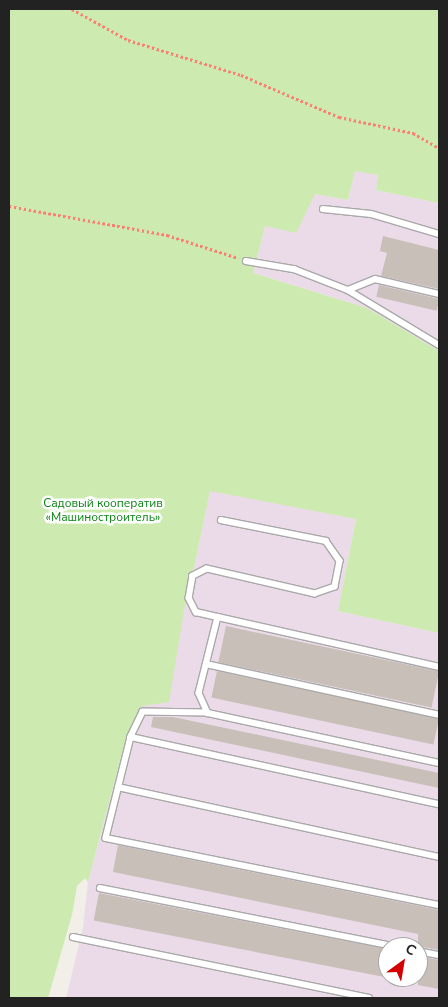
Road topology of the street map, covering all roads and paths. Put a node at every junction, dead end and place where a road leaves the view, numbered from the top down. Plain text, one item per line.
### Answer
1 (72, 9) edge
2 (439, 148) edge
3 (9, 206) edge
4 (324, 209) dead end
5 (439, 234) edge
6 (246, 261) joint
7 (348, 290) junction
8 (439, 294) edge
9 (439, 345) edge
10 (221, 520) dead end
11 (218, 617) junction
12 (206, 664) junction
13 (439, 667) edge
14 (208, 713) junction
15 (439, 715) edge
16 (131, 738) junction
17 (439, 763) edge
18 (118, 787) junction
19 (439, 804) edge
20 (439, 857) edge
21 (100, 888) dead end
22 (439, 905) edge
23 (73, 937) dead end
24 (378, 943) edge
25 (369, 998) edge

1 - 2 path
3 - 6 path
4 - 5 lane
6 - 7 lane
7 - 8 lane
7 - 9 lane
10 - 11 lane
11 - 12 lane
11 - 13 lane
12 - 14 lane
12 - 15 lane
14 - 16 lane
14 - 17 lane
16 - 18 lane
16 - 19 lane
18 - 20 lane
18 - 22 lane
21 - 24 lane
23 - 25 lane

